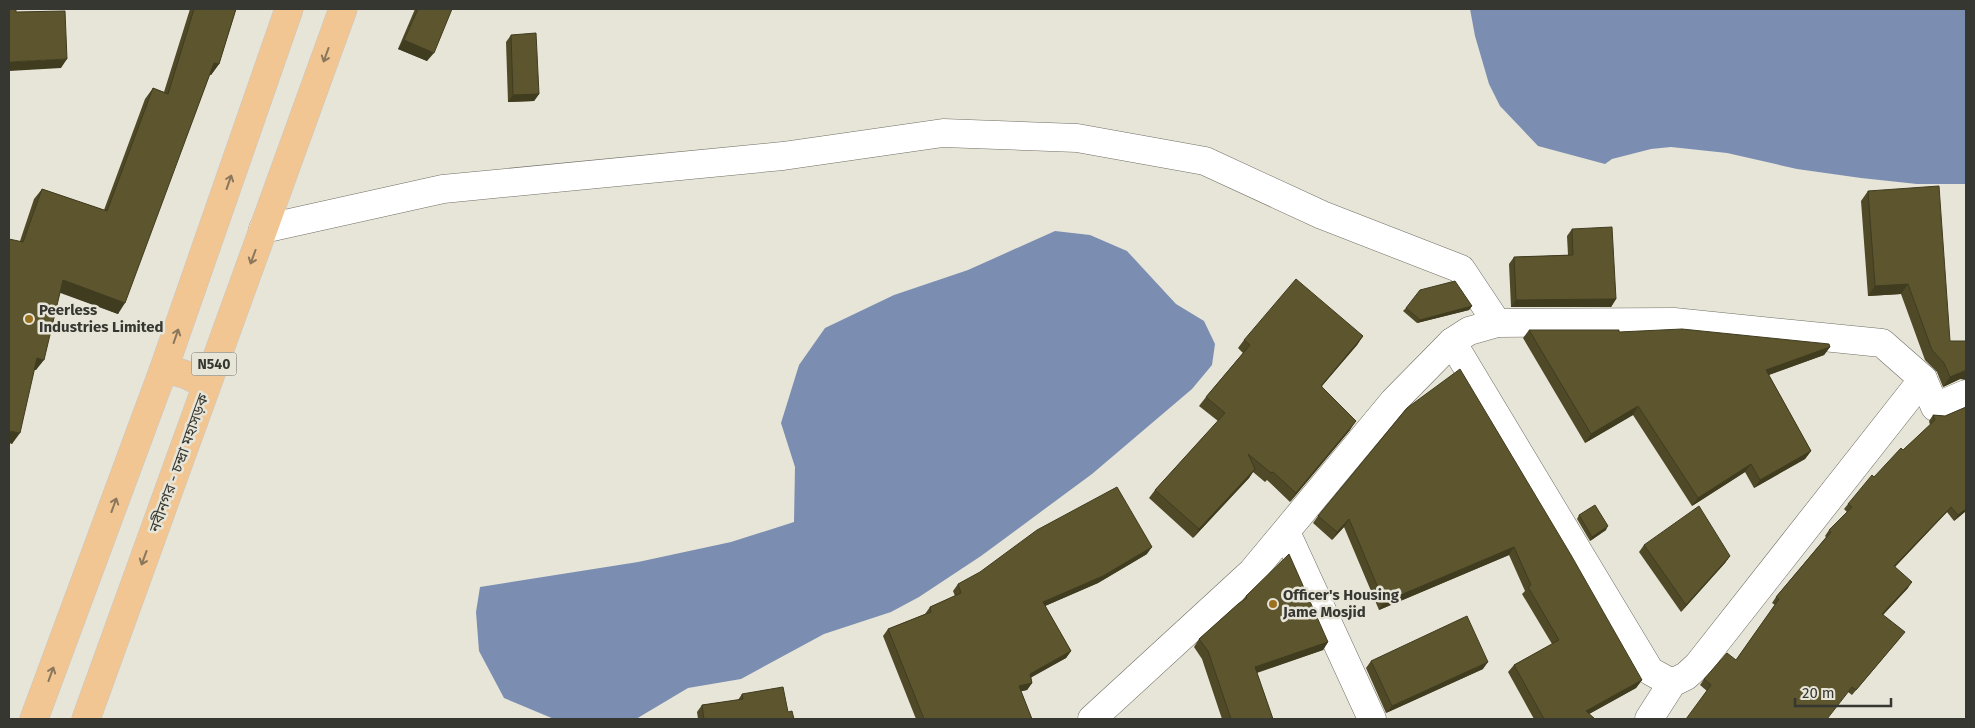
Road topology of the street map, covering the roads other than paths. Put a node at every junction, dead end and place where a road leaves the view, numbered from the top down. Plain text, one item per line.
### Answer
1 (289, 9) edge
2 (343, 9) edge
3 (263, 229) junction
4 (1497, 323) junction
5 (1452, 342) junction
6 (164, 371) junction
7 (1923, 379) junction
8 (206, 386) junction
9 (1966, 394) edge
10 (1286, 532) junction
11 (1672, 683) junction
12 (1099, 716) edge
13 (34, 719) edge
14 (86, 719) edge
15 (1372, 719) edge
16 (1649, 719) edge

6 -> 1 highway, N540
2 -> 3 highway, নবীনগর - চন্দ্রা মহাসড়ক / N540
3 - 4 street
3 -> 8 highway, নবীনগর - চন্দ্রা মহাসড়ক / N540
4 - 5 street
4 - 7 street
5 - 10 street
5 - 11 street
6 - 8 highway
13 -> 6 highway, N540
7 - 9 street
7 - 11 street
8 -> 14 highway, নবীনগর - চন্দ্রা মহাসড়ক / N540
10 - 12 street
10 - 15 street
11 - 16 street

